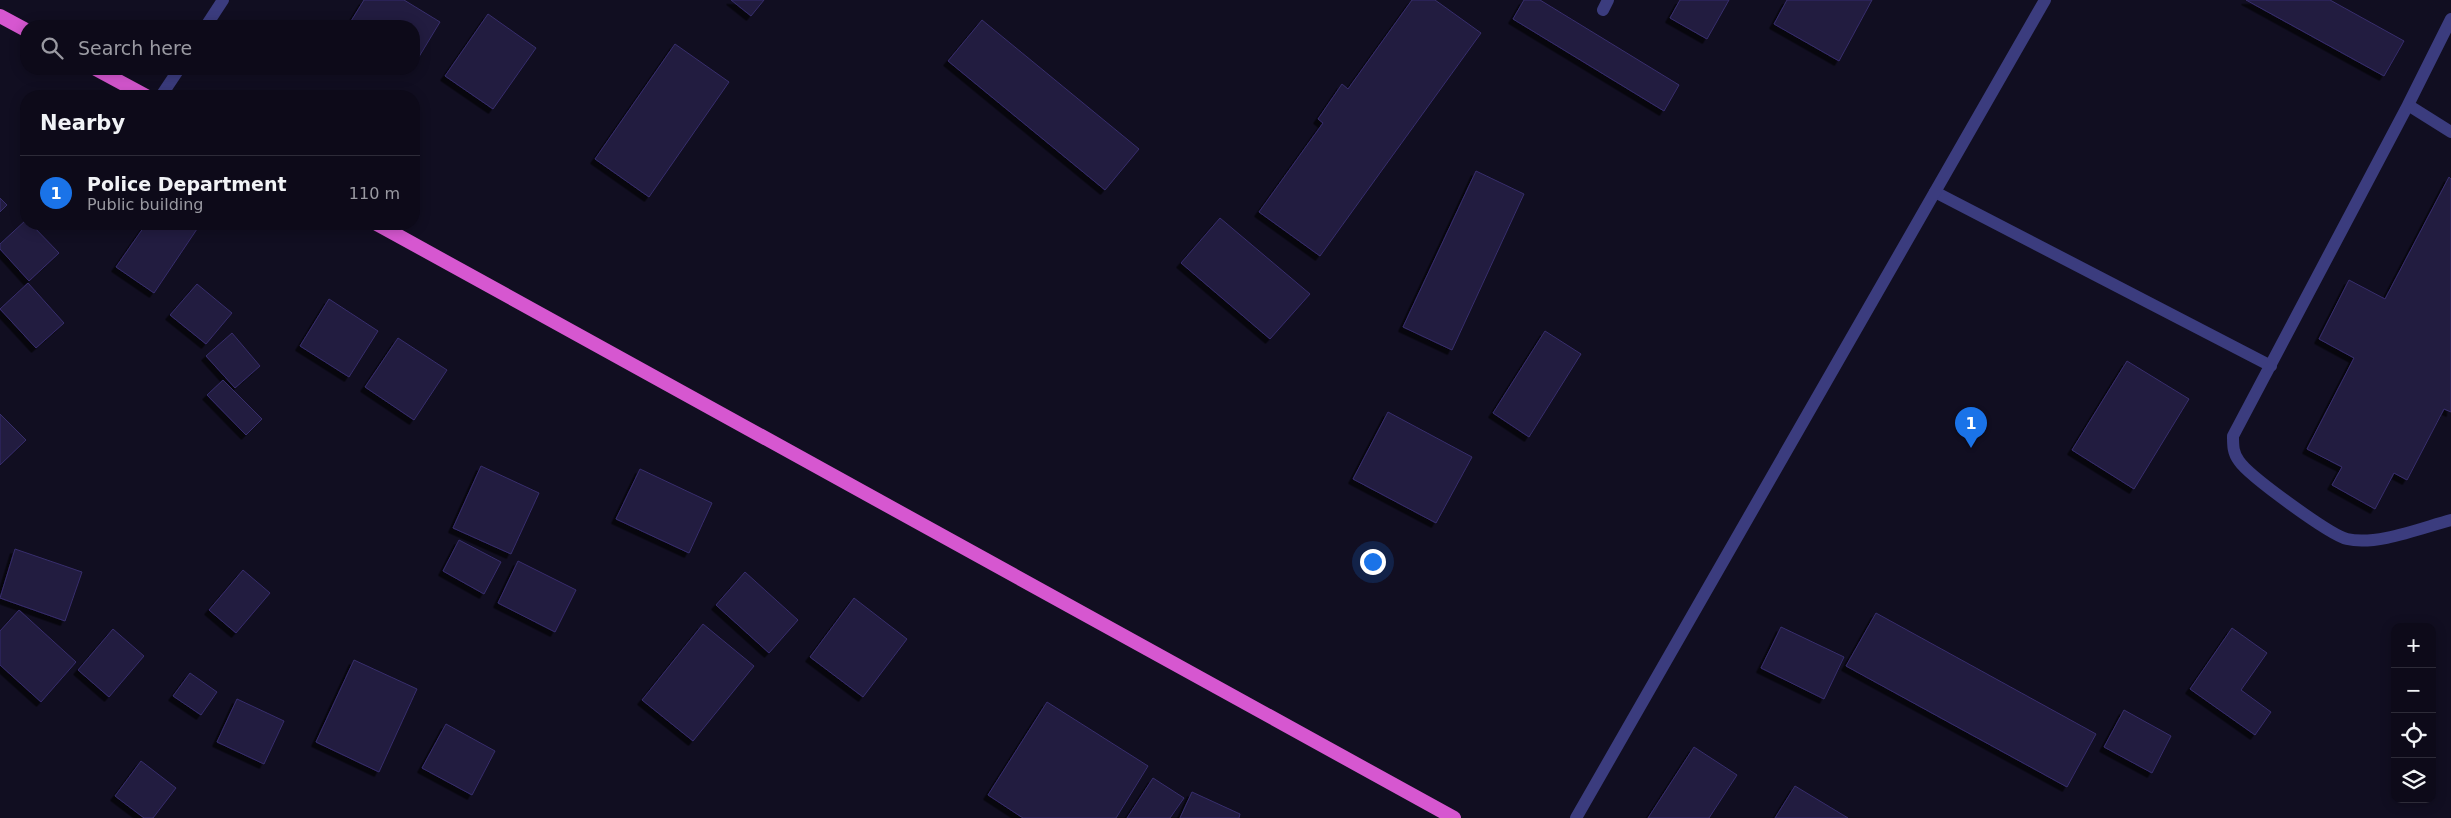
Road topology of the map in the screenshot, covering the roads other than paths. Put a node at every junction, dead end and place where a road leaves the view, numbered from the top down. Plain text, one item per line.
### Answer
1 (222, 0) edge
2 (2045, 0) edge
3 (0, 16) edge
4 (2451, 19) edge
5 (210, 20) edge
6 (20, 27) edge
7 (107, 75) edge
8 (175, 75) edge
9 (135, 90) edge
10 (165, 90) edge
11 (2408, 105) junction
12 (2451, 132) edge
13 (1935, 192) junction
14 (388, 230) edge
15 (2271, 366) junction
16 (2451, 520) edge
17 (1454, 818) edge
18 (1576, 818) edge

1 - 5 street
2 - 13 street
3 - 6 highway
4 - 11 street
7 - 9 highway
8 - 10 street
11 - 12 street
11 - 15 street
13 - 15 street
13 - 18 street
14 - 17 highway
15 - 16 street

